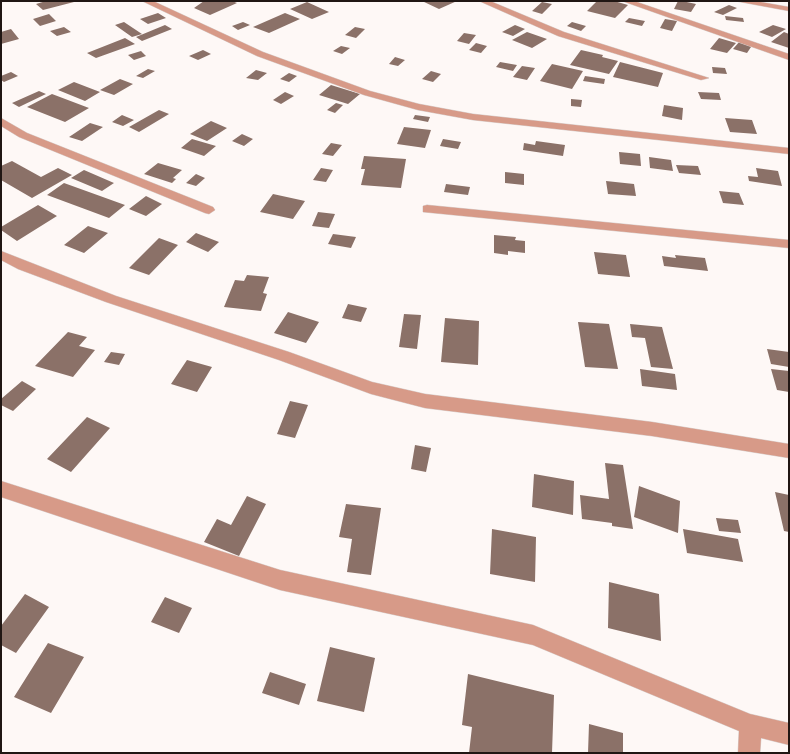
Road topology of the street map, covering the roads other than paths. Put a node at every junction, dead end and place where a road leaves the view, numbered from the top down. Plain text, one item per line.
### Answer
1 (146, 1) edge
2 (483, 1) edge
3 (626, 1) edge
4 (739, 1) edge
5 (789, 9) edge
6 (789, 57) edge
7 (704, 78) dead end
8 (1, 121) edge
9 (789, 151) edge
10 (427, 209) dead end
11 (209, 210) dead end
12 (789, 244) edge
13 (1, 255) edge
14 (789, 451) edge
15 (1, 489) edge
16 (750, 725) junction
17 (789, 734) edge
18 (749, 753) edge

1 - 9 street
2 - 7 street
3 - 6 street
4 - 5 street
8 - 11 street
10 - 12 street
13 - 14 street
15 - 16 street
16 - 17 street
16 - 18 street

